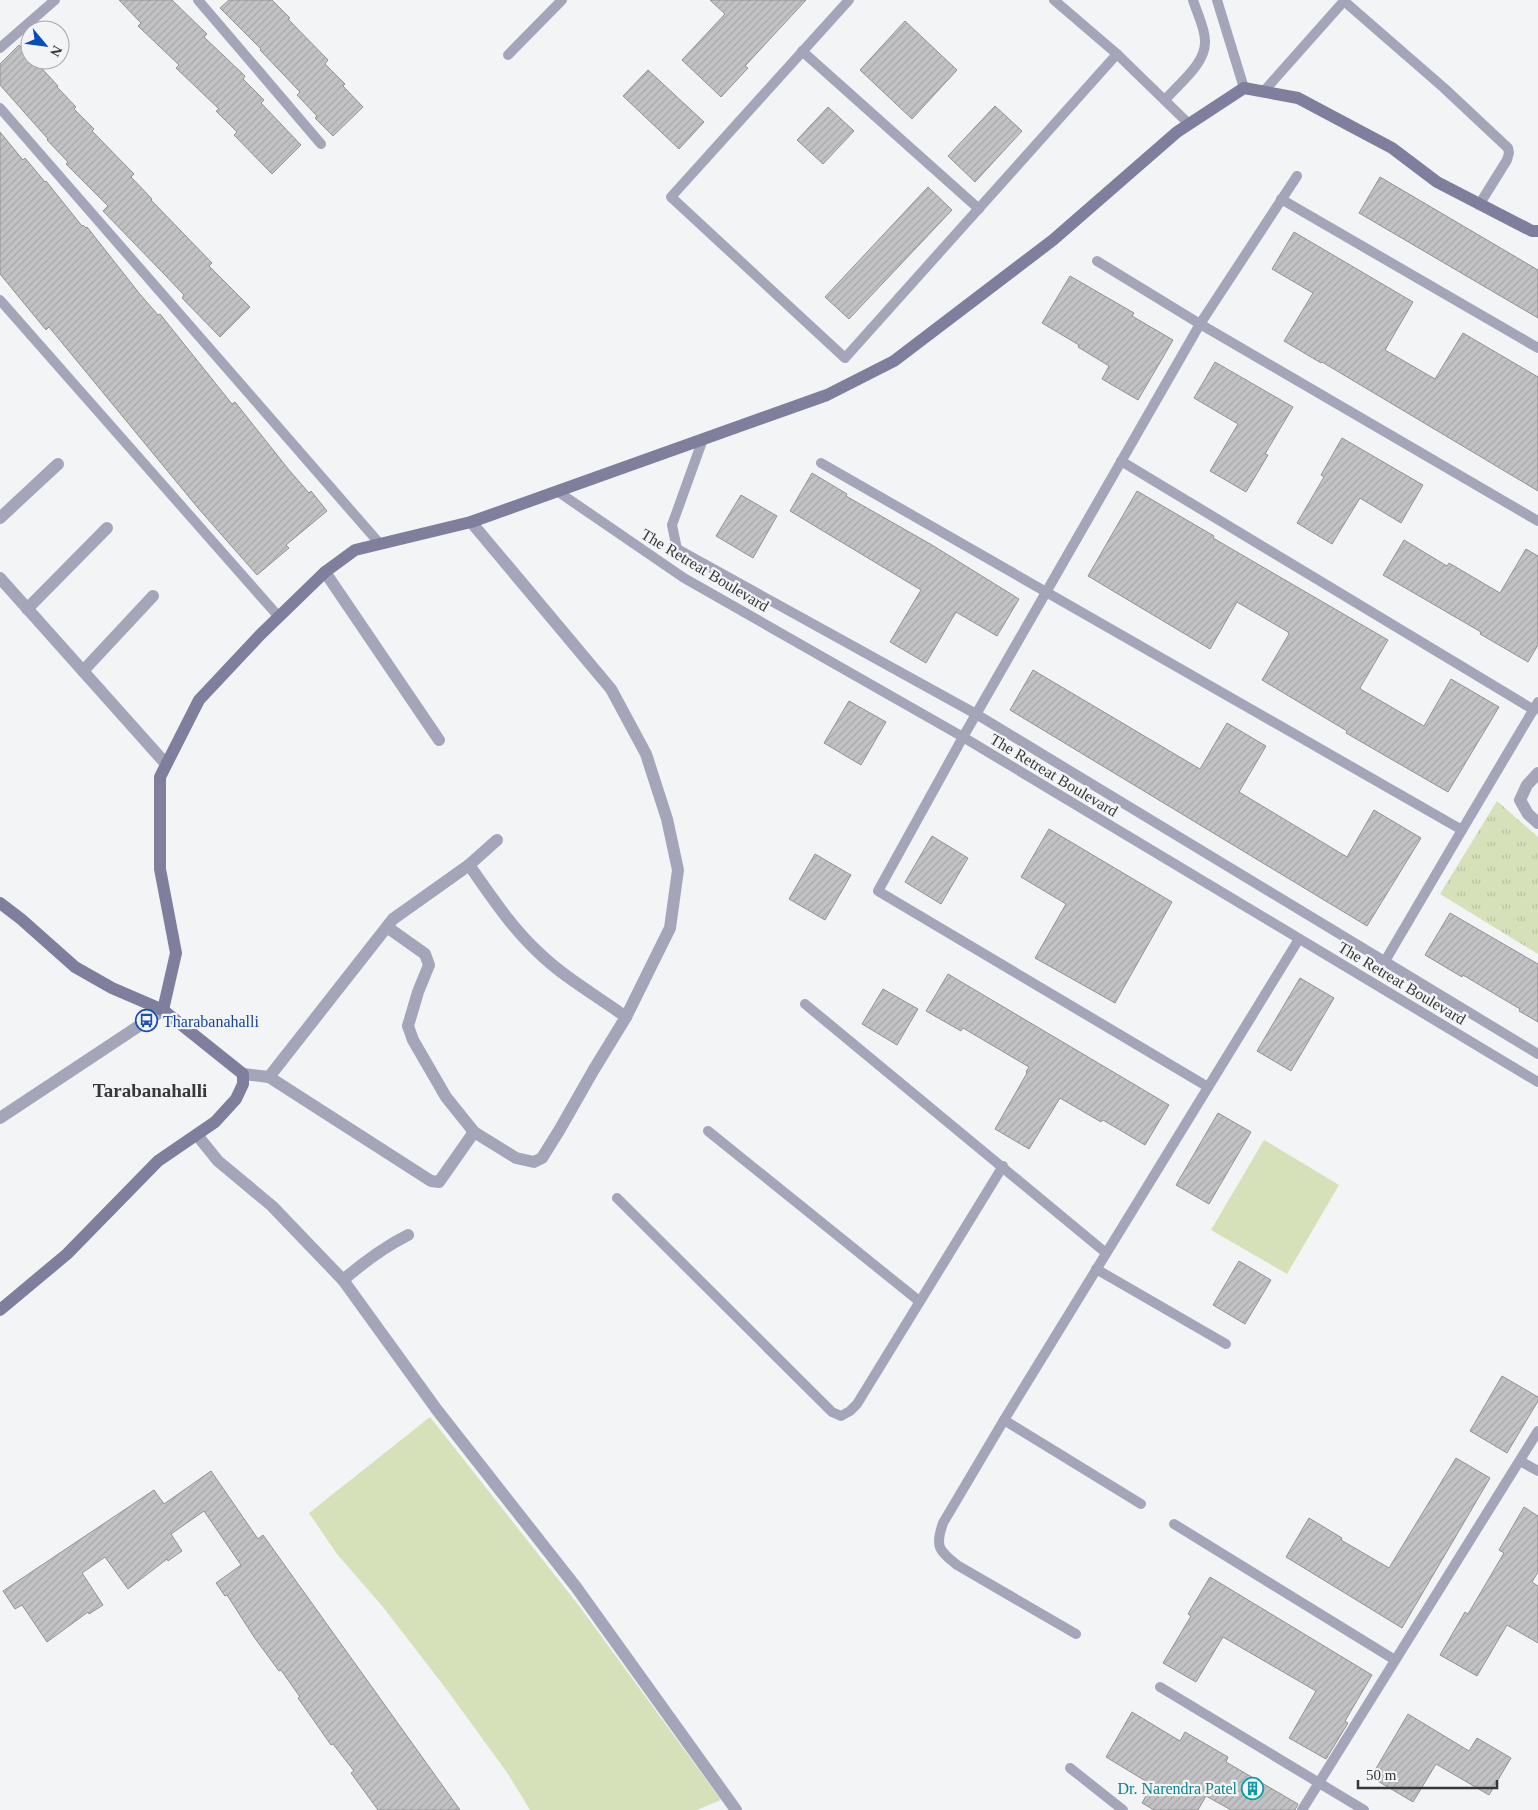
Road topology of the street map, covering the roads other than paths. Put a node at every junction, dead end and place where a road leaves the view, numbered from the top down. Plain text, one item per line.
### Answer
1 (55, 0) edge
2 (198, 0) edge
3 (562, 0) edge
4 (849, 0) edge
5 (1054, 0) edge
6 (1193, 0) edge
7 (1217, 0) edge
8 (1344, 0) edge
9 (0, 48) edge
10 (802, 51) junction
11 (1117, 54) junction
12 (508, 55) dead end
13 (1244, 88) junction
14 (1264, 91) junction
15 (1165, 100) junction
16 (0, 108) edge
17 (1189, 124) junction
18 (321, 144) dead end
19 (1297, 176) dead end
20 (1281, 199) junction
21 (1479, 205) junction
22 (979, 209) junction
23 (1538, 231) edge
24 (1097, 261) dead end
25 (0, 300) edge
26 (1200, 324) junction
27 (1538, 348) edge
28 (703, 438) junction
29 (1121, 462) junction
30 (821, 463) dead end
31 (58, 464) dead end
32 (557, 491) junction
33 (0, 518) edge
34 (1538, 521) edge
35 (471, 522) junction
36 (107, 528) dead end
37 (380, 544) junction
38 (325, 572) junction
39 (0, 578) edge
40 (1046, 592) junction
41 (153, 596) dead end
42 (28, 609) junction
43 (279, 617) junction
44 (83, 671) junction
45 (1536, 706) edge
46 (976, 714) junction
47 (963, 737) junction
48 (439, 740) dead end
49 (166, 764) junction
50 (1538, 773) edge
51 (1538, 823) edge
52 (1462, 830) junction
53 (497, 840) dead end
54 (469, 865) junction
55 (0, 903) edge
56 (387, 927) junction
57 (1299, 939) junction
58 (1385, 961) junction
59 (805, 1004) dead end
60 (163, 1010) junction
61 (626, 1017) junction
62 (1538, 1054) edge
63 (242, 1074) junction
64 (269, 1077) junction
65 (1538, 1082) edge
66 (1208, 1087) junction
67 (0, 1118) edge
68 (708, 1131) dead end
69 (474, 1132) junction
70 (197, 1134) junction
71 (1003, 1166) junction
72 (617, 1198) dead end
73 (408, 1234) dead end
74 (1106, 1253) junction
75 (1096, 1269) junction
76 (343, 1280) junction
77 (919, 1301) junction
78 (0, 1310) edge
79 (1226, 1344) dead end
80 (1004, 1420) junction
81 (1538, 1431) edge
82 (1520, 1460) junction
83 (1538, 1472) edge
84 (1140, 1504) dead end
85 (1174, 1524) dead end
86 (1076, 1634) dead end
87 (1395, 1660) junction
88 (1160, 1687) dead end
89 (1070, 1768) dead end
90 (1319, 1782) junction
91 (736, 1810) edge
92 (1123, 1810) edge
93 (1302, 1810) edge
94 (1364, 1810) edge

1 - 9 lane
2 - 18 lane
3 - 12 lane
4 - 10 lane
5 - 11 lane
6 - 15 lane
7 - 13 lane
8 - 14 lane
8 - 21 lane
10 - 22 lane
10 - 22 lane
11 - 15 lane
11 - 22 lane
13 - 14 street
13 - 17 street
14 - 21 street
15 - 17 lane
16 - 37 lane
17 - 28 street
19 - 20 lane
20 - 26 lane
20 - 27 lane
21 - 23 street
24 - 26 lane
25 - 43 lane
26 - 29 lane
26 - 34 lane
28 - 32 street
28 - 46 lane
29 - 40 lane
29 - 45 lane
30 - 40 lane
31 - 33 street
32 - 35 street
32 - 47 lane, The Retreat Boulevard
35 - 37 street
35 - 61 street
36 - 42 street
37 - 38 street
38 - 43 street
38 - 48 street
39 - 42 street
40 - 46 lane
40 - 52 lane
41 - 44 street
42 - 44 street
43 - 49 street
44 - 49 street
45 - 52 lane
46 - 47 lane
46 - 58 lane
47 - 57 lane, The Retreat Boulevard
47 - 66 lane
49 - 60 street
50 - 51 street
52 - 58 lane
53 - 54 street
54 - 56 street
54 - 61 street
55 - 60 street
56 - 64 street
56 - 69 street
57 - 65 lane, The Retreat Boulevard
57 - 66 lane
58 - 62 lane
59 - 71 lane
60 - 63 street
60 - 67 street
61 - 69 street
63 - 64 street
63 - 70 street
64 - 69 street
66 - 74 lane
68 - 77 lane
70 - 76 street
70 - 78 street
71 - 74 lane
71 - 77 lane
72 - 77 lane
73 - 76 street
74 - 75 lane
75 - 79 lane
75 - 80 lane
76 - 91 street
80 - 84 lane
80 - 86 lane
81 - 82 lane
82 - 83 lane
82 - 87 lane
85 - 87 lane
87 - 90 lane
88 - 90 lane
89 - 92 lane
90 - 93 lane
90 - 94 lane

